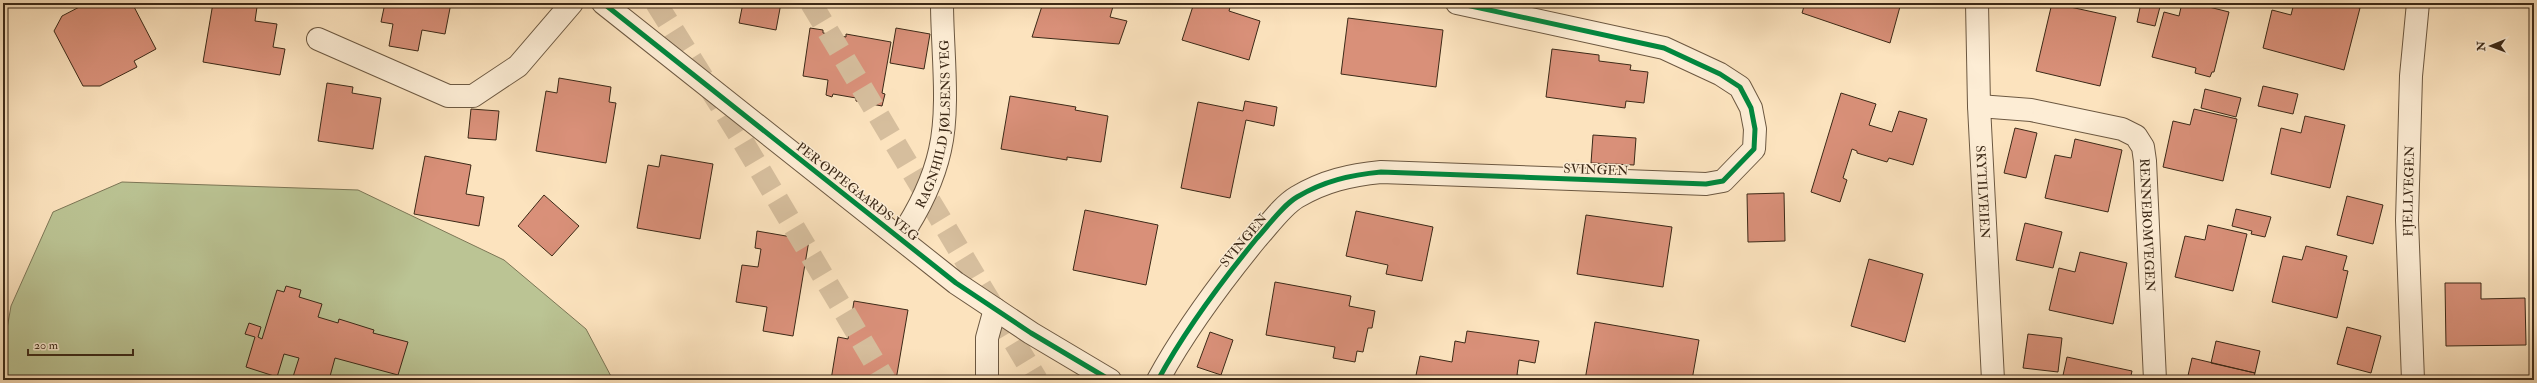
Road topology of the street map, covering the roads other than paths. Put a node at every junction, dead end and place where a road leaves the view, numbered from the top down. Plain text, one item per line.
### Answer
1 (572, 3) edge
2 (603, 3) edge
3 (942, 3) edge
4 (1457, 3) edge
5 (1977, 3) edge
6 (2418, 3) edge
7 (318, 39) dead end
8 (1979, 106) junction
9 (900, 238) junction
10 (994, 309) junction
11 (987, 380) edge
12 (1110, 380) edge
13 (1158, 380) edge
14 (1993, 380) edge
15 (2155, 380) edge
16 (2413, 380) edge

1 - 7 street
2 - 9 street, PER OPPEGAARDS VEG
3 - 9 street, RAGNHILD JØLSENS VEG
4 - 13 street, SVINGEN
5 - 8 street, SKYTILVEIEN
6 - 16 street, FJELLVEGEN
8 - 14 street, SKYTILVEIEN
8 - 15 street, RENNEBOMVEGEN
9 - 10 street, PER OPPEGAARDS VEG
10 - 11 street
10 - 12 street, PER OPPEGAARDS VEG

